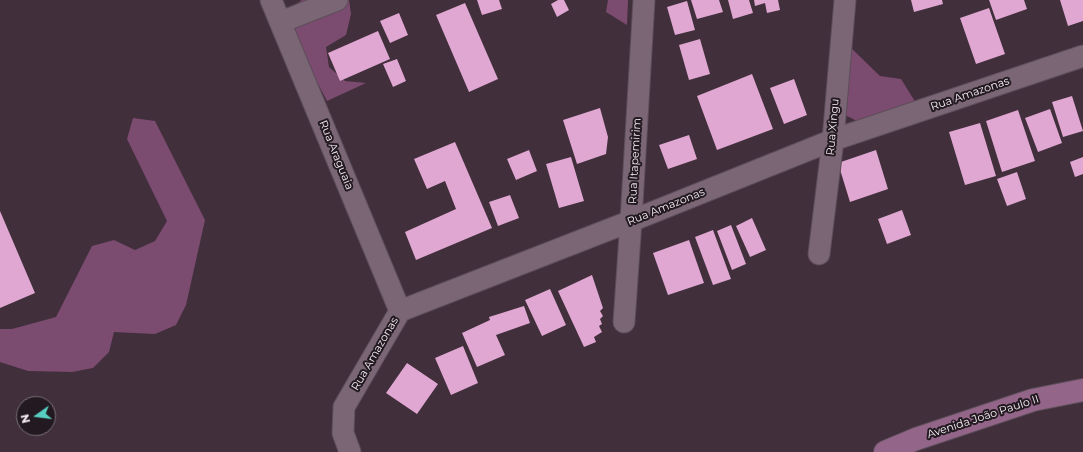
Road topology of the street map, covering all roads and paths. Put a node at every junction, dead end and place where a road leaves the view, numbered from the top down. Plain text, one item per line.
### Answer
1 (271, 0) edge
2 (337, 0) edge
3 (644, 0) edge
4 (845, 0) edge
5 (281, 22) junction
6 (1083, 56) edge
7 (833, 140) junction
8 (631, 221) junction
9 (819, 254) dead end
10 (400, 311) junction
11 (624, 322) dead end
12 (1083, 390) edge
13 (350, 452) edge
14 (885, 452) edge

1 - 5 street, Rua Araguaia
2 - 5 street
3 - 8 street, Rua Itapemirim
4 - 7 street, Rua Xingu
5 - 10 street, Rua Araguaia
6 - 7 street, Rua Amazonas
7 - 8 street, Rua Amazonas
7 - 9 street, Rua Xingu
8 - 10 street, Rua Amazonas
8 - 11 street, Rua Itapemirim
10 - 13 street, Rua Amazonas
12 - 14 main road, Avenida João Paulo II

